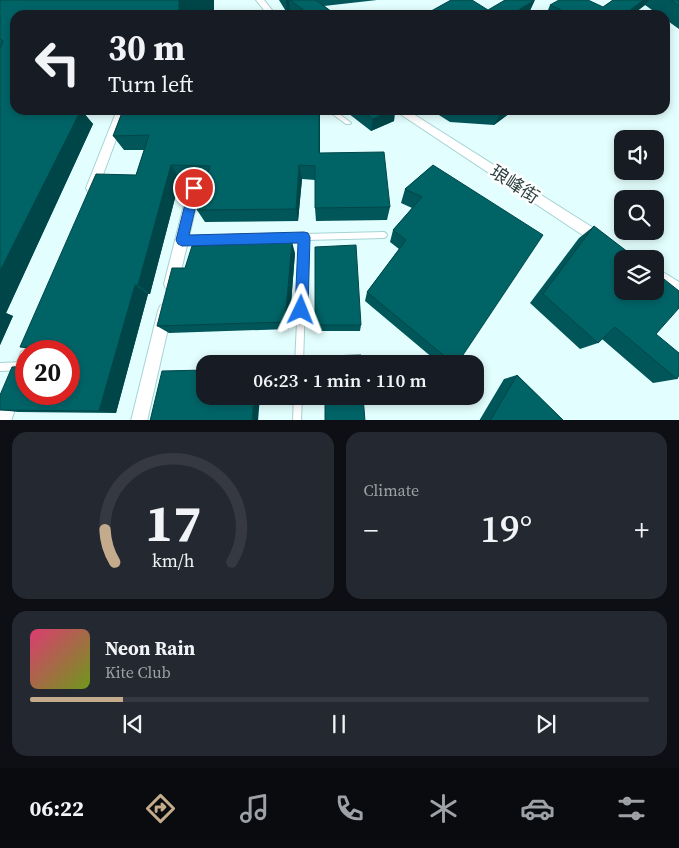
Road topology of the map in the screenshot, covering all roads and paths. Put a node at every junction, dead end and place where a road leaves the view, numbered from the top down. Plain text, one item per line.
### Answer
1 (260, 0) edge
2 (268, 10) edge
3 (120, 115) edge
4 (337, 115) edge
5 (407, 115) edge
6 (348, 123) dead end
7 (194, 188) dead end
8 (86, 203) edge
9 (384, 235) dead end
10 (304, 237) junction
11 (182, 240) junction
12 (614, 248) edge
13 (664, 280) edge
14 (679, 290) edge
15 (299, 355) edge
16 (15, 359) edge
17 (0, 366) edge
18 (15, 386) edge
19 (298, 405) edge
20 (2, 420) edge
21 (139, 420) edge
22 (297, 420) edge

1 - 2 street
3 - 8 street
4 - 6 lane
5 - 12 street, 琅峰街
7 - 11 street
9 - 10 lane
10 - 11 lane
10 - 15 lane
11 - 21 street
13 - 14 street
16 - 17 lane
18 - 20 street
19 - 22 lane

